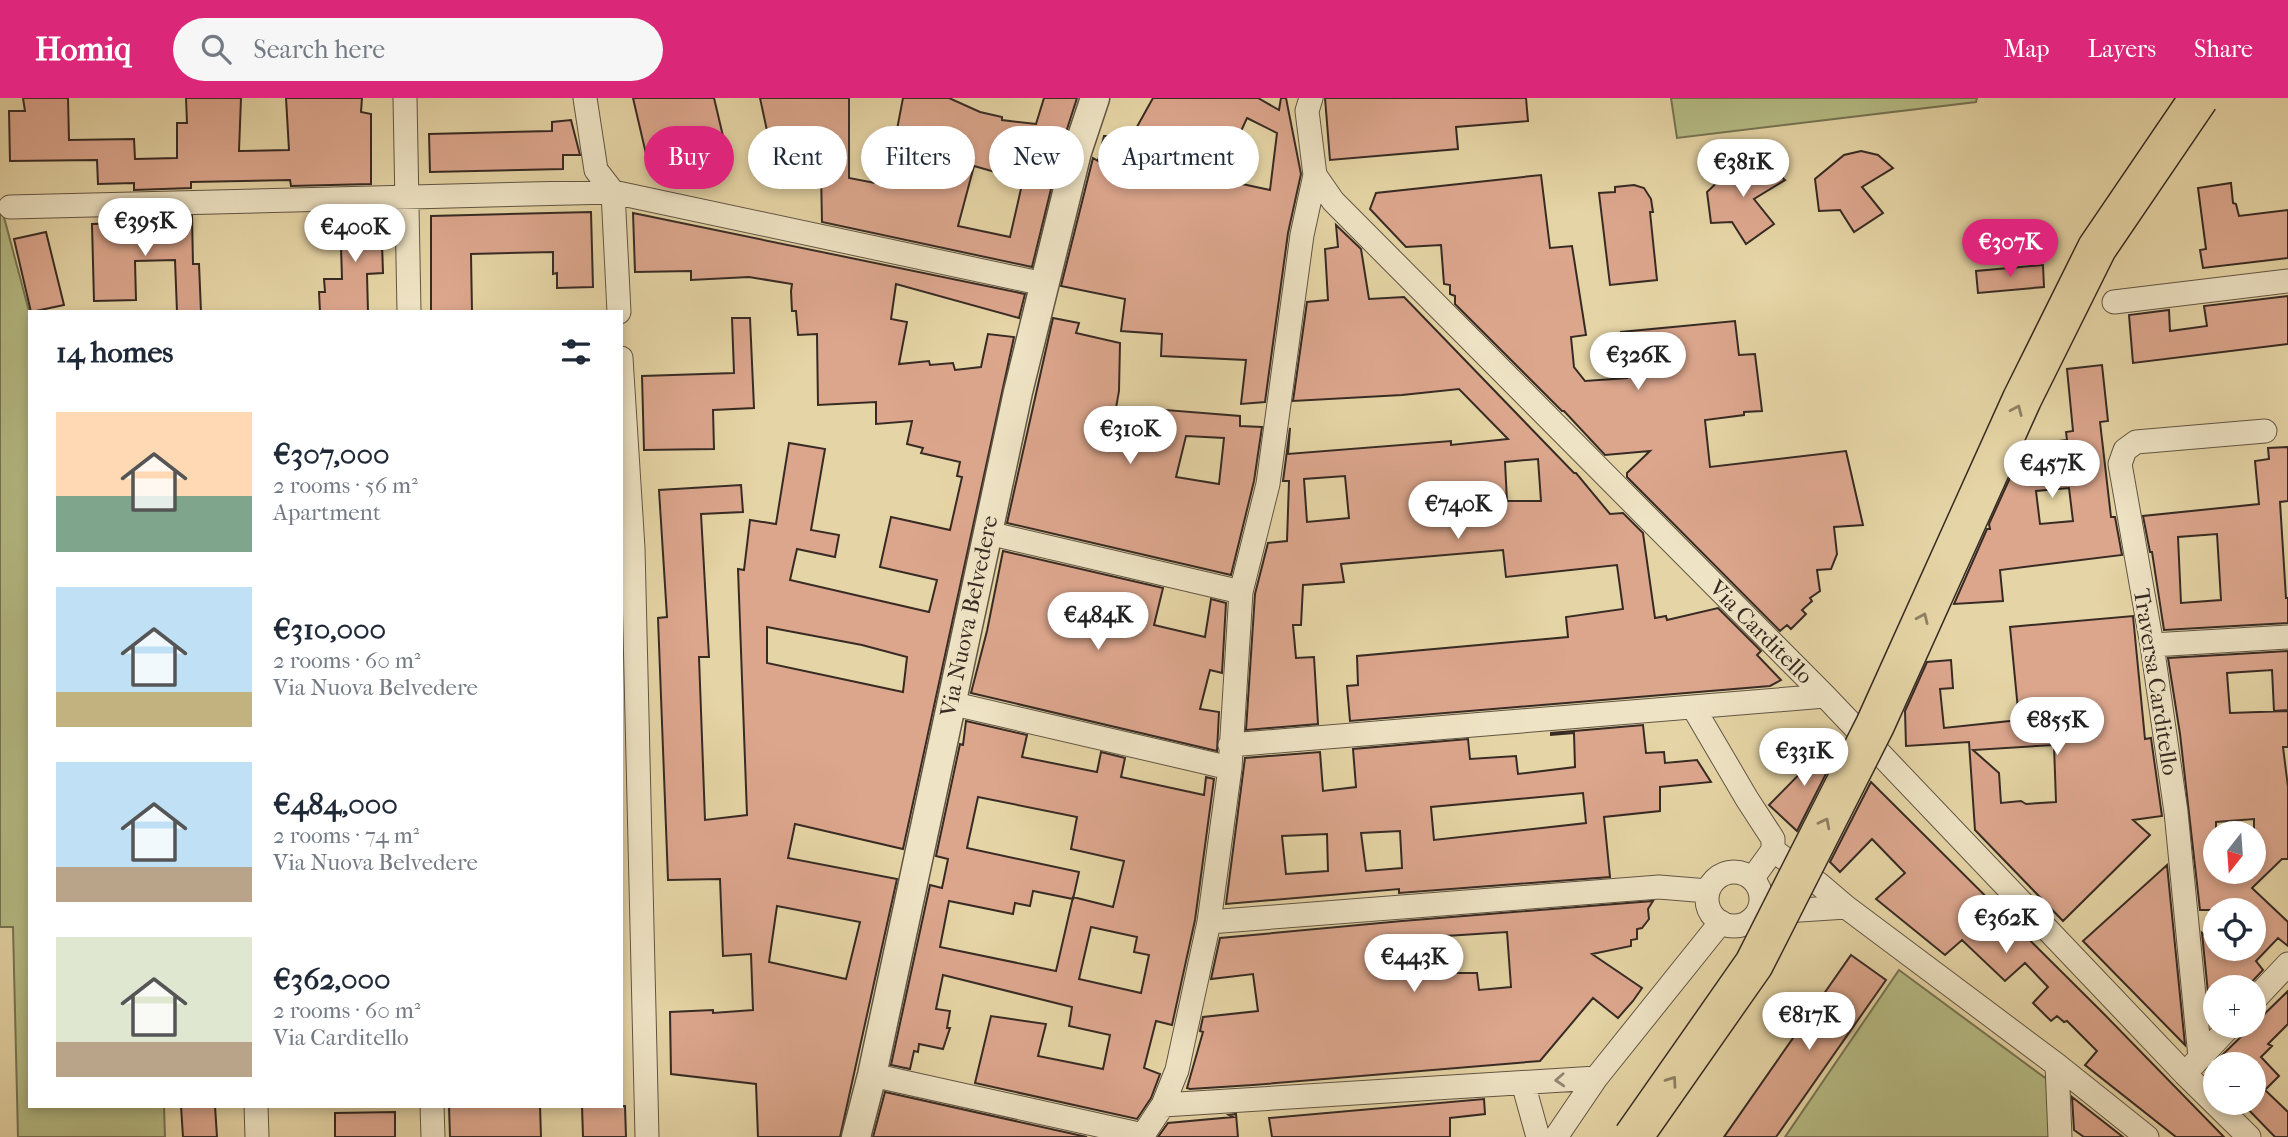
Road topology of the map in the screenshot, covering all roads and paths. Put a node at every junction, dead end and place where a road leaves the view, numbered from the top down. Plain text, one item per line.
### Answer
1 (405, 98) edge
2 (585, 98) edge
3 (1096, 98) edge
4 (2199, 98) edge
5 (1304, 102) edge
6 (1315, 175) junction
7 (613, 192) junction
8 (407, 197) junction
9 (10, 206) dead end
10 (2288, 281) edge
11 (1044, 284) junction
12 (2114, 302) dead end
13 (409, 310) edge
14 (619, 310) edge
15 (623, 390) edge
16 (2265, 432) dead end
17 (988, 533) junction
18 (1241, 592) junction
19 (2288, 637) edge
20 (2152, 645) junction
21 (1825, 696) junction
22 (950, 703) junction
23 (1693, 707) junction
24 (1230, 745) junction
25 (1230, 768) junction
26 (631, 832) edge
27 (1773, 850) junction
28 (1752, 879) junction
29 (1708, 891) junction
30 (1846, 907) junction
31 (1757, 913) junction
32 (1209, 922) junction
33 (1721, 922) junction
34 (2288, 964) edge
35 (2266, 987) edge
36 (2219, 1038) edge
37 (2057, 1065) junction
38 (2193, 1065) junction
39 (872, 1075) junction
40 (1596, 1078) junction
41 (1523, 1083) junction
42 (1163, 1105) junction
43 (256, 1108) edge
44 (432, 1108) edge
45 (257, 1137) edge
46 (433, 1137) edge
47 (647, 1137) edge
48 (856, 1137) edge
49 (1538, 1137) edge
50 (1556, 1137) edge
51 (1633, 1137) edge
52 (2060, 1137) edge
53 (2147, 1137) edge
54 (2249, 1137) edge

1 - 8 street
2 - 7 street
3 - 11 street, Via Nuova Belvedere
51 -> 4 highway, bridge
5 - 6 street, Via Carditello
6 - 18 street
6 - 21 street, Via Carditello
7 - 8 street
7 - 11 street
7 - 14 street
8 - 9 street
8 - 13 street
10 - 12 street
11 - 17 street, Via Nuova Belvedere
15 - 26 street
16 - 20 street, Traversa Carditello
17 - 18 street
17 - 22 street, Via Nuova Belvedere
18 - 24 street
19 - 20 street
20 - 38 street, Traversa Carditello
21 - 23 street
21 - 38 street, Via Carditello
22 - 25 street
22 - 39 street, Via Nuova Belvedere
23 - 24 street
23 - 27 street
24 - 25 street
25 - 32 street
26 - 47 street
27 - 28 street
27 - 30 street
28 - 29 street
28 - 31 street
29 - 32 street
29 - 33 street
30 - 31 street
30 - 37 street
31 - 33 street
32 - 42 street
33 - 40 street
34 - 35 street
36 - 38 street
37 - 52 street
37 - 53 street
38 - 54 street, Via Carditello
39 - 42 street
39 - 48 street, Via Nuova Belvedere
40 -> 41 street
40 - 50 street
41 - 42 street
41 - 49 street
43 - 45 street
44 - 46 street

